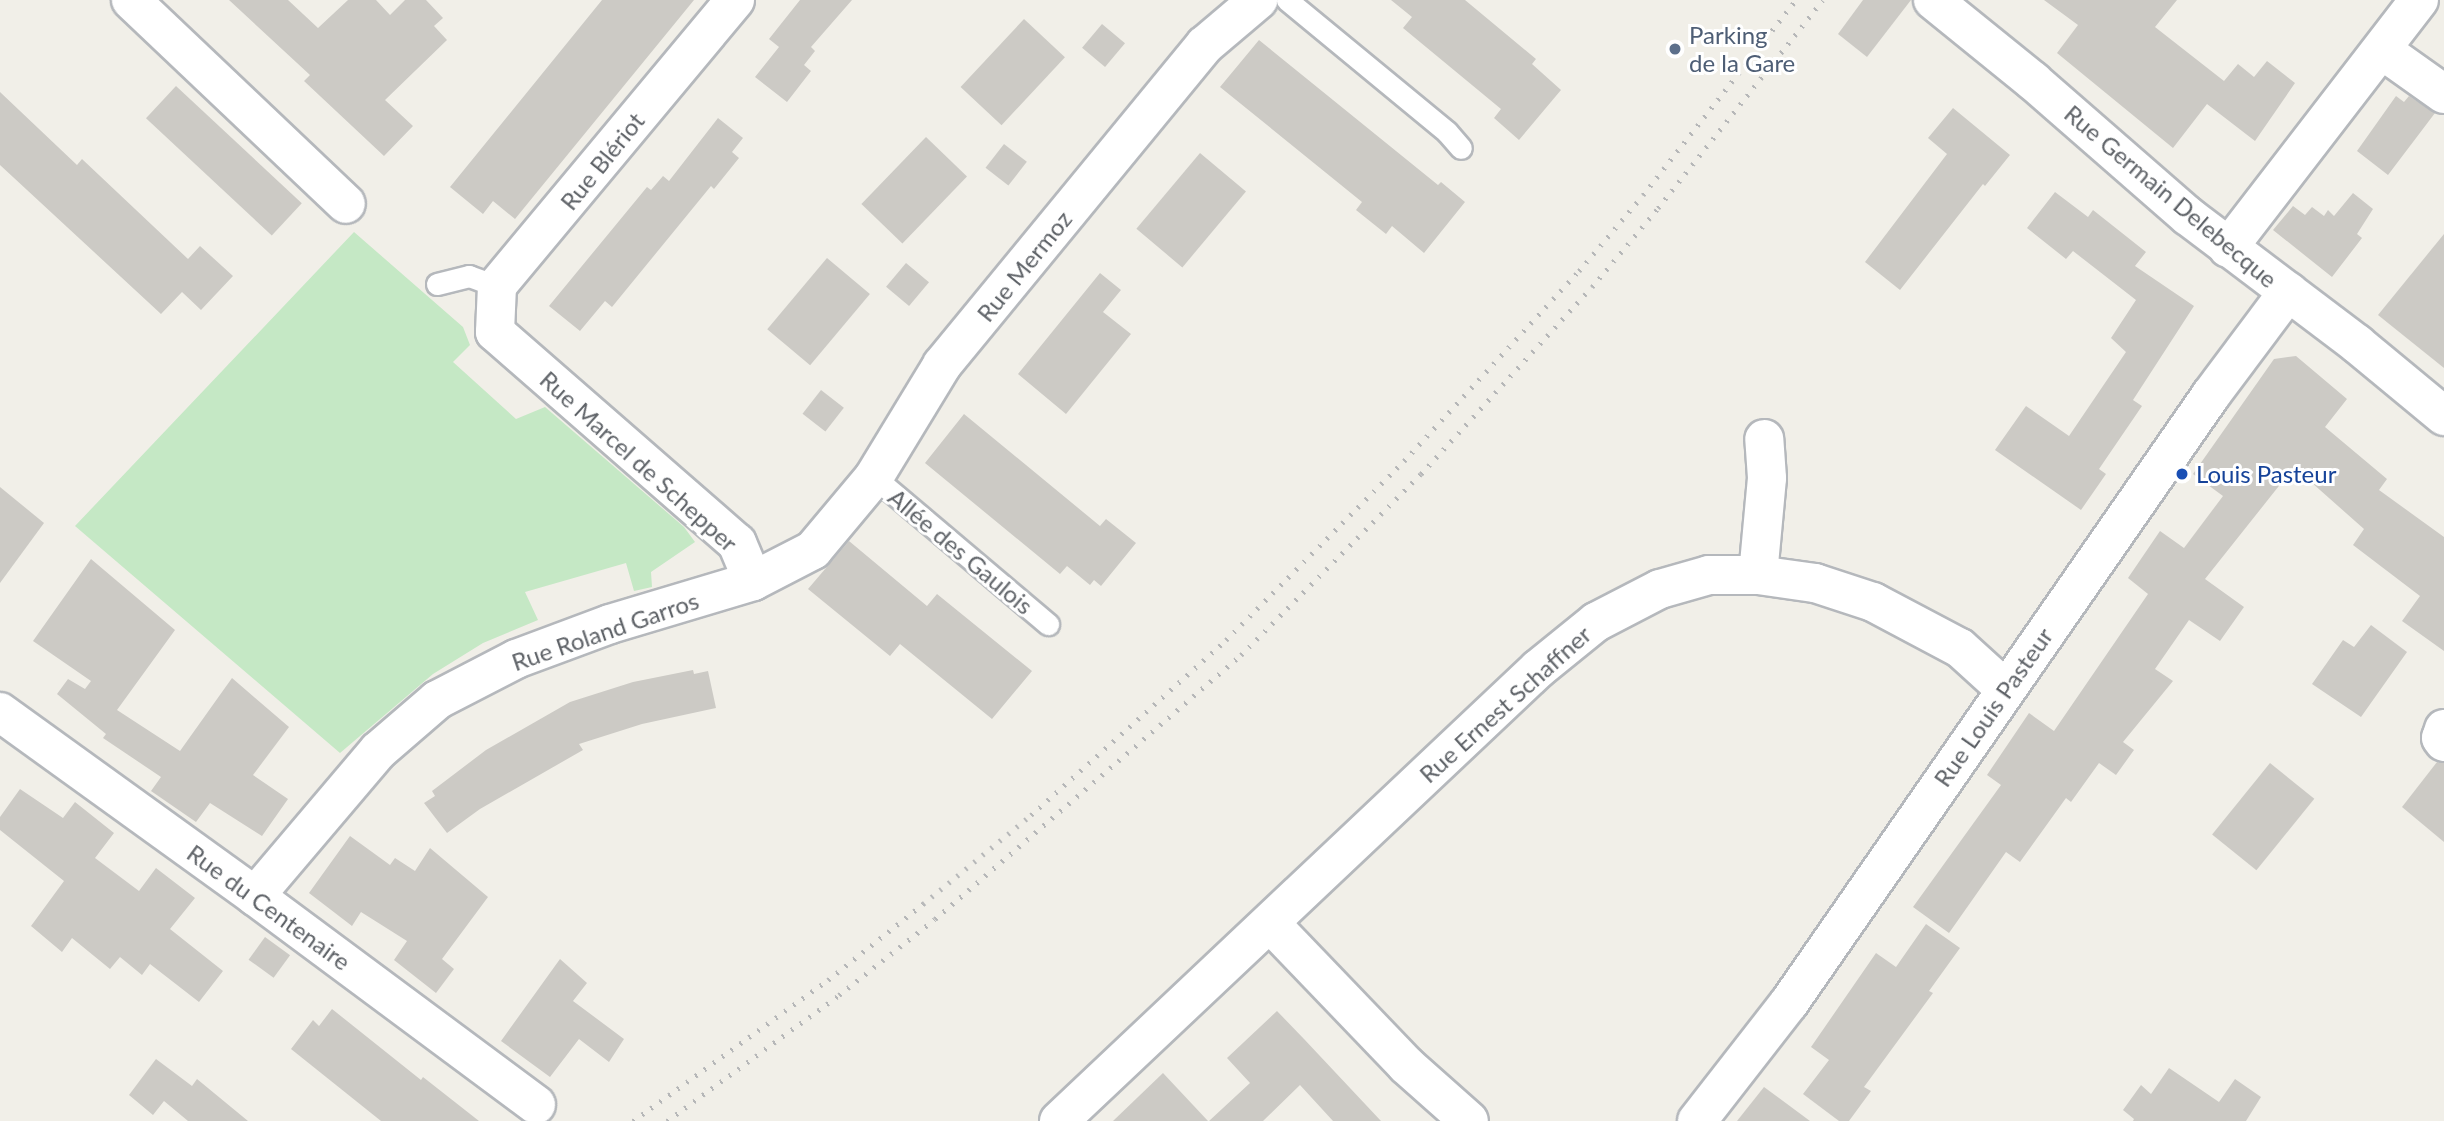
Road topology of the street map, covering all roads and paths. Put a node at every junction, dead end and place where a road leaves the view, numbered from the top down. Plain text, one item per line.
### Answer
1 (131, 0) edge
2 (734, 0) edge
3 (1258, 0) edge
4 (1287, 0) edge
5 (1933, 0) edge
6 (2419, 0) edge
7 (2382, 50) junction
8 (2444, 94) edge
9 (1461, 148) dead end
10 (346, 204) dead end
11 (2228, 248) junction
12 (436, 284) dead end
13 (497, 286) junction
14 (2288, 292) junction
15 (2444, 416) edge
16 (1764, 439) dead end
17 (874, 477) junction
18 (1758, 575) junction
19 (754, 581) junction
20 (1048, 624) dead end
21 (2004, 690) junction
22 (0, 712) edge
23 (255, 896) junction
24 (1270, 922) junction
25 (536, 1105) dead end
26 (1059, 1121) edge
27 (1469, 1121) edge
28 (1697, 1121) edge

1 - 10 street
2 - 13 street, Rue Blériot
3 - 17 street, Rue Mermoz
4 - 9 lane
5 - 11 street, Rue Germain Delebecque
6 - 7 street
7 - 8 street
7 - 11 street
11 - 14 street, Rue Germain Delebecque
12 - 13 lane
13 - 19 street, Rue Marcel de Schepper
14 - 15 street, Rue Germain Delebecque
14 - 21 street, Rue Louis Pasteur
16 - 18 street
17 - 19 street, Rue Mermoz
17 - 20 lane, Allée des Gaulois
18 - 21 street, Rue Ernest Schaffner
18 - 24 street, Rue Ernest Schaffner
19 - 23 street, Rue Roland Garros
21 - 28 street, Rue Louis Pasteur
22 - 23 street, Rue du Centenaire
23 - 25 street, Rue du Centenaire
24 - 26 street, Rue Ernest Schaffner
24 - 27 street

